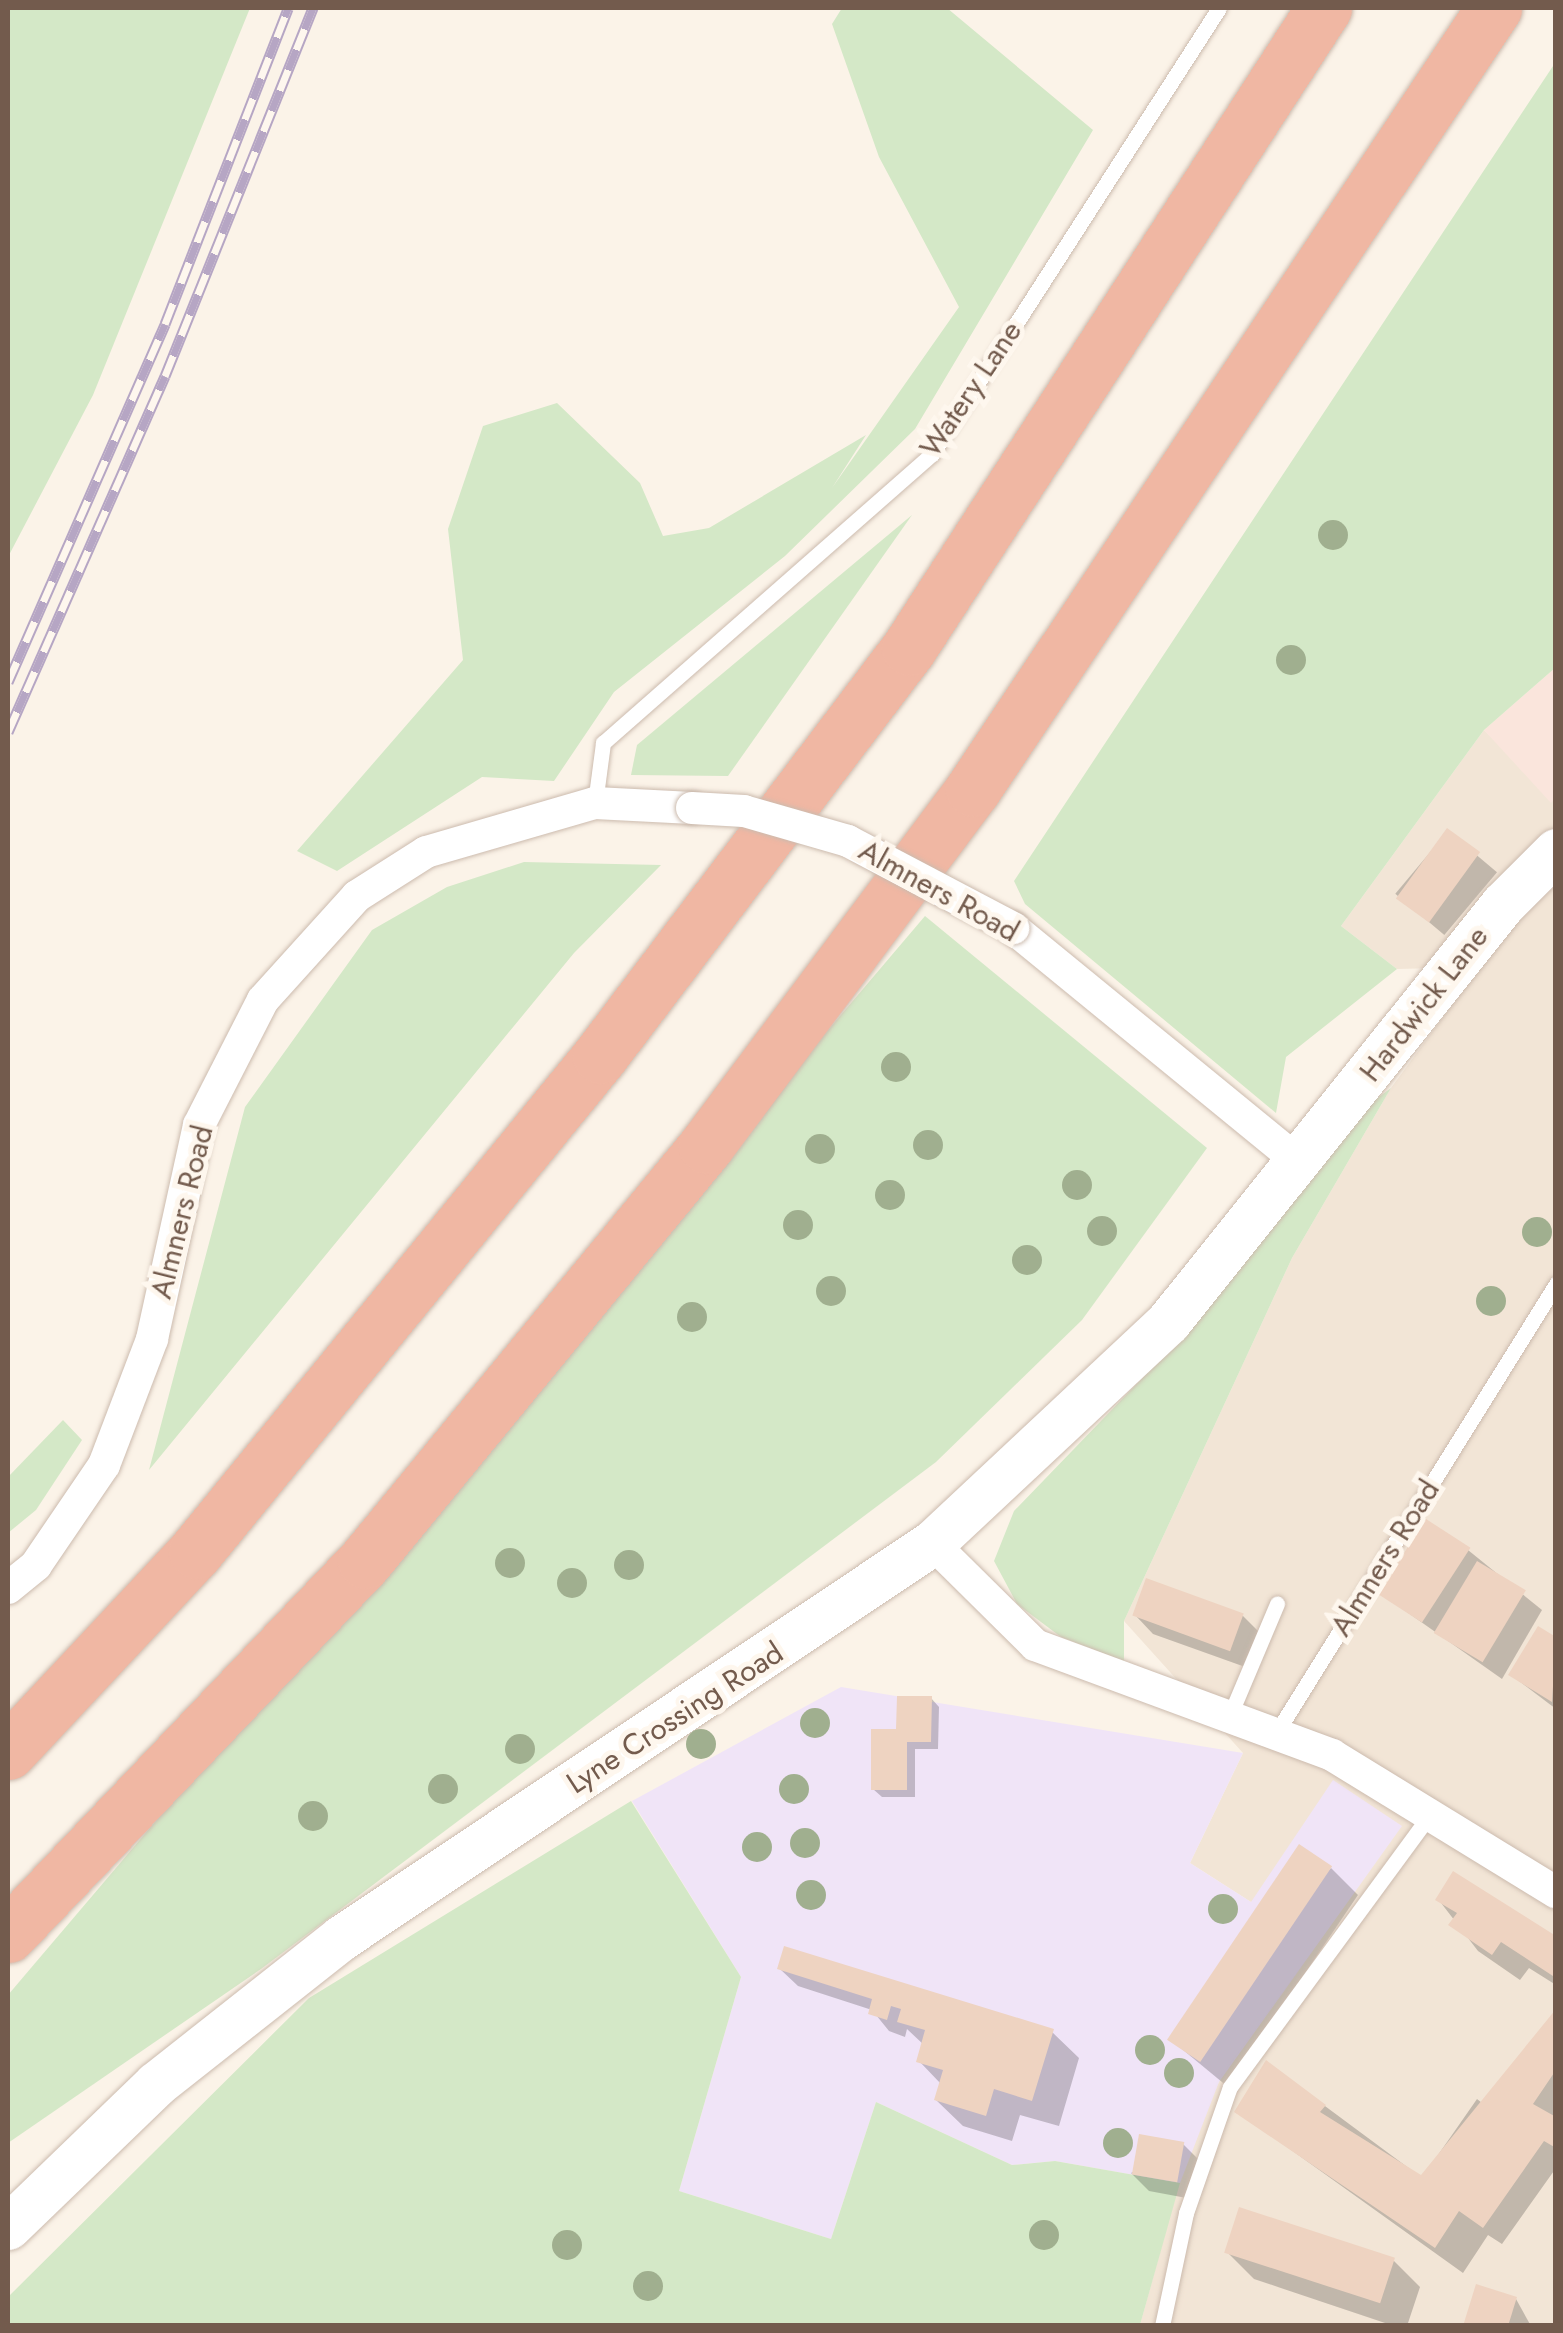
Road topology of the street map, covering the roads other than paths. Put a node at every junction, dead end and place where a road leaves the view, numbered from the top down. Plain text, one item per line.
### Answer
1 (1218, 8) edge
2 (1324, 8) edge
3 (1494, 8) edge
4 (595, 804) junction
5 (1556, 852) edge
6 (1299, 1162) junction
7 (1556, 1284) edge
8 (932, 1543) junction
9 (8, 1588) edge
10 (1278, 1604) dead end
11 (1230, 1715) junction
12 (1278, 1730) junction
13 (8, 1752) edge
14 (1434, 1811) junction
15 (1556, 1892) edge
16 (8, 1935) edge
17 (8, 2228) edge
18 (1162, 2326) edge

1 - 4 lane, Watery Lane
2 - 13 highway
3 - 16 highway
4 - 6 street, Almners Road, bridge
4 - 9 street, Almners Road
5 - 6 street, Hardwick Lane
6 - 8 street, Lyne Crossing Road
7 - 12 lane, Almners Road
8 - 11 street
8 - 17 street, Lyne Crossing Road
10 - 11 lane
11 - 12 street
12 - 14 street
14 - 15 street
14 - 18 lane

